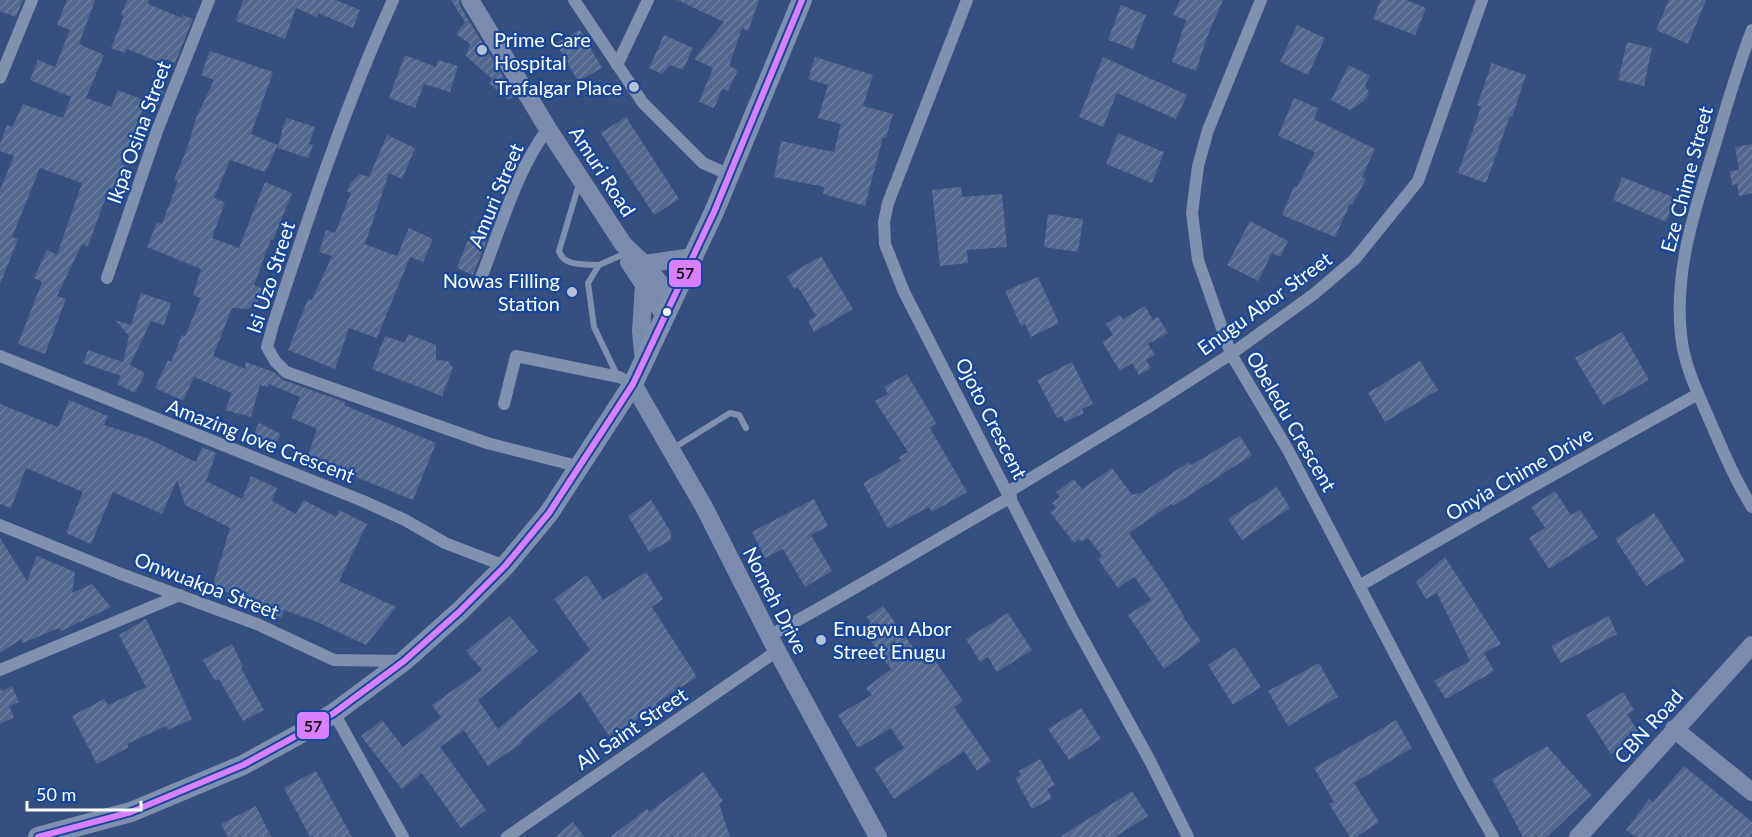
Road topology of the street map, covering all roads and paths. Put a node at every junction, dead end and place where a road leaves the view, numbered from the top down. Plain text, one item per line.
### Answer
1 (32, 0) edge
2 (209, 0) edge
3 (393, 0) edge
4 (470, 0) edge
5 (574, 0) edge
6 (648, 0) edge
7 (802, 0) edge
8 (967, 0) edge
9 (1261, 0) edge
10 (1482, 0) edge
11 (1752, 30) edge
12 (617, 65) junction
13 (0, 78) edge
14 (548, 129) junction
15 (730, 175) junction
16 (581, 179) junction
17 (624, 249) junction
18 (693, 257) junction
19 (644, 264) junction
20 (599, 265) junction
21 (106, 278) dead end
22 (481, 278) dead end
23 (644, 285) junction
24 (669, 308) junction
25 (1231, 354) junction
26 (0, 356) edge
27 (644, 362) junction
28 (626, 380) junction
29 (1698, 394) junction
30 (504, 404) dead end
31 (746, 428) dead end
32 (671, 449) junction
33 (581, 466) junction
34 (1009, 494) junction
35 (1752, 507) edge
36 (0, 525) edge
37 (505, 566) junction
38 (1359, 586) junction
39 (180, 595) junction
40 (773, 644) junction
41 (1752, 645) edge
42 (404, 661) junction
43 (0, 670) edge
44 (334, 713) junction
45 (1674, 729) junction
46 (1752, 792) edge
47 (61, 834) edge
48 (1585, 835) edge
49 (38, 837) edge
50 (403, 837) edge
51 (507, 837) edge
52 (878, 837) edge
53 (1188, 837) edge
54 (1493, 837) edge

1 - 13 street
2 - 21 street, Ikpa Osina Street
3 - 33 street, Isi Uzo Street
4 - 14 main road, Amuri Road
5 - 12 street
6 - 12 street
7 - 15 main road
8 - 34 street, Ojoto Crescent
9 - 25 street, Obeledu Crescent
10 - 25 street, Enugu Abor Street
11 - 29 street, Eze Chime Street
12 - 15 street
14 - 16 main road, Amuri Road
14 - 22 street, Amuri Street
15 - 18 main road
16 - 17 main road, Amuri Road
16 - 20 lane
17 - 19 main road, Amuri Road
17 - 20 lane
17 - 23 main road, Amuri Road
18 - 19 main road
18 - 24 main road
19 - 24 main road, Amuri Road
20 - 28 lane
23 - 24 main road, Amuri Road
23 - 27 main road
24 - 27 main road
25 - 34 street, Enugu Abor Street
25 - 38 street, Obeledu Crescent
26 - 37 street, Amazing love Crescent
27 - 28 main road
28 - 30 street
28 - 32 main road, Nomeh Drive
28 - 33 main road
29 - 35 street, Eze Chime Street
29 - 38 street, Onyia Chime Drive
31 - 32 lane
32 - 40 main road, Nomeh Drive
33 - 37 main road
34 - 40 street, Enugu Abor Street
34 - 53 street, Ojoto Crescent
36 - 39 street, Onwuakpa Street
37 - 42 main road
38 - 54 street, Obeledu Crescent
39 - 42 street, Onwuakpa Street
39 - 43 street
40 - 51 street, All Saint Street
40 - 52 main road, Nomeh Drive
41 - 45 main road, CBN Road
42 - 44 main road
44 - 47 main road
44 - 50 street
45 - 46 main road
45 - 48 main road, CBN Road
47 - 49 main road

